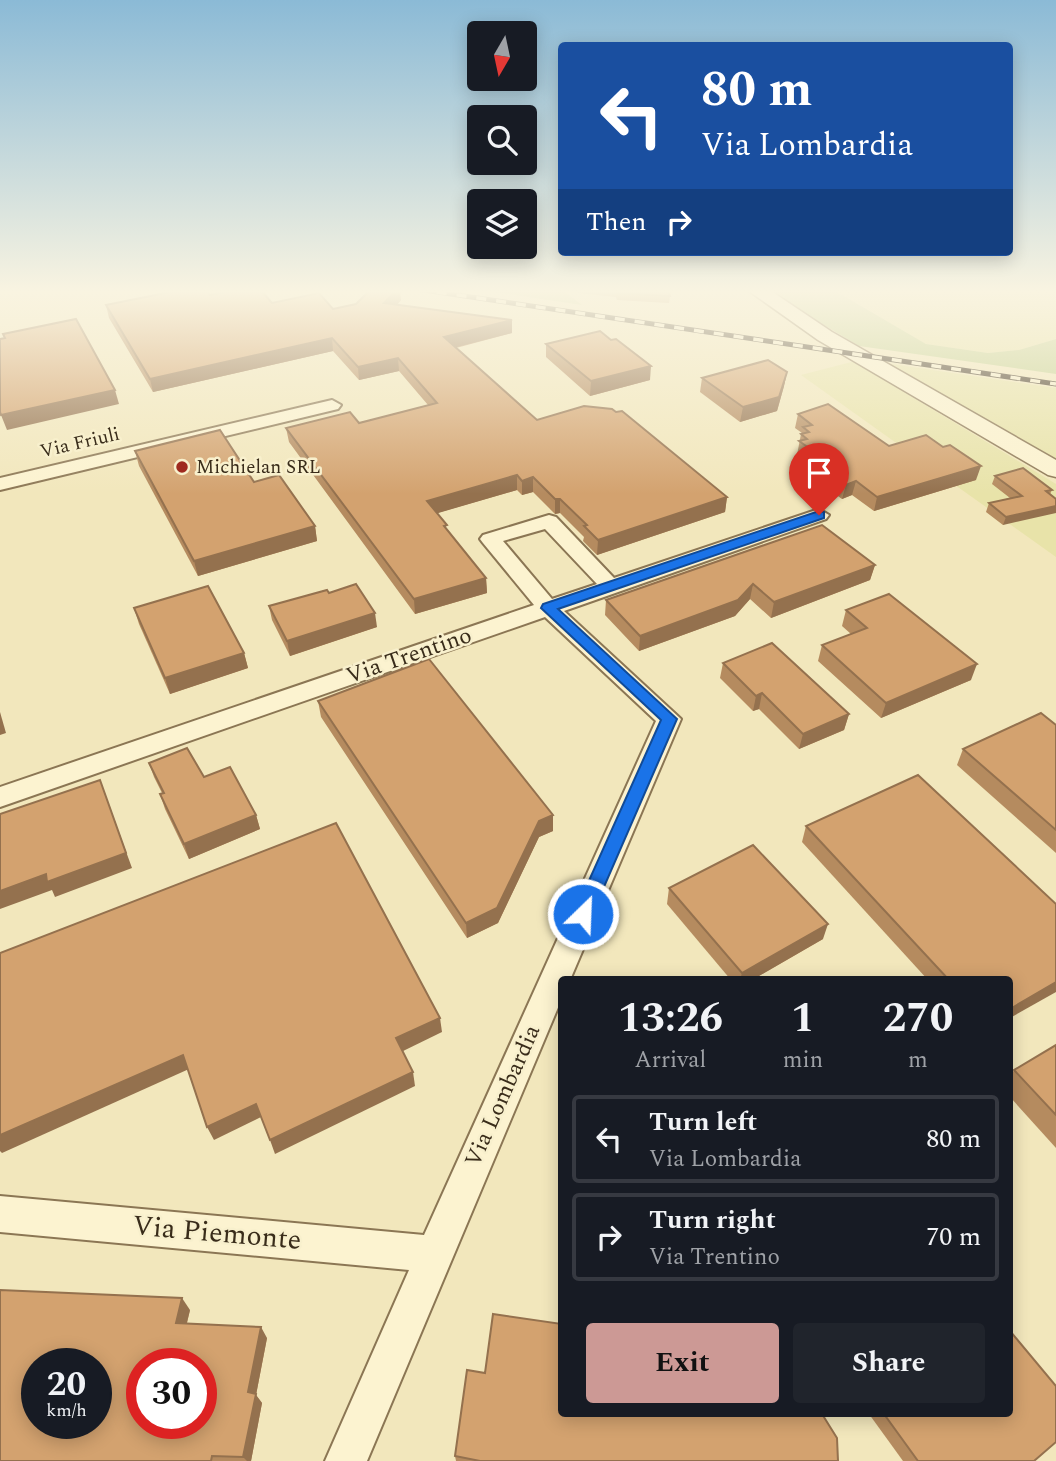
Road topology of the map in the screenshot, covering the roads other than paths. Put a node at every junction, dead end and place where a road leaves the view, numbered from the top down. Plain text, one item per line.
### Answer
1 (862, 357) edge
2 (332, 405) dead end
3 (1056, 470) edge
4 (0, 484) edge
5 (819, 515) dead end
6 (610, 586) junction
7 (548, 608) junction
8 (0, 797) edge
9 (0, 1214) edge
10 (434, 1254) junction
11 (346, 1461) edge

1 - 3 street
2 - 4 street, Via Friuli
5 - 6 street, Via Trentino
6 - 7 street, Via Trentino
6 - 7 street, Via Lombardia
7 - 8 street, Via Trentino
7 - 10 street, Via Lombardia
9 - 10 street, Via Piemonte
10 - 11 street, Via Lombardia

